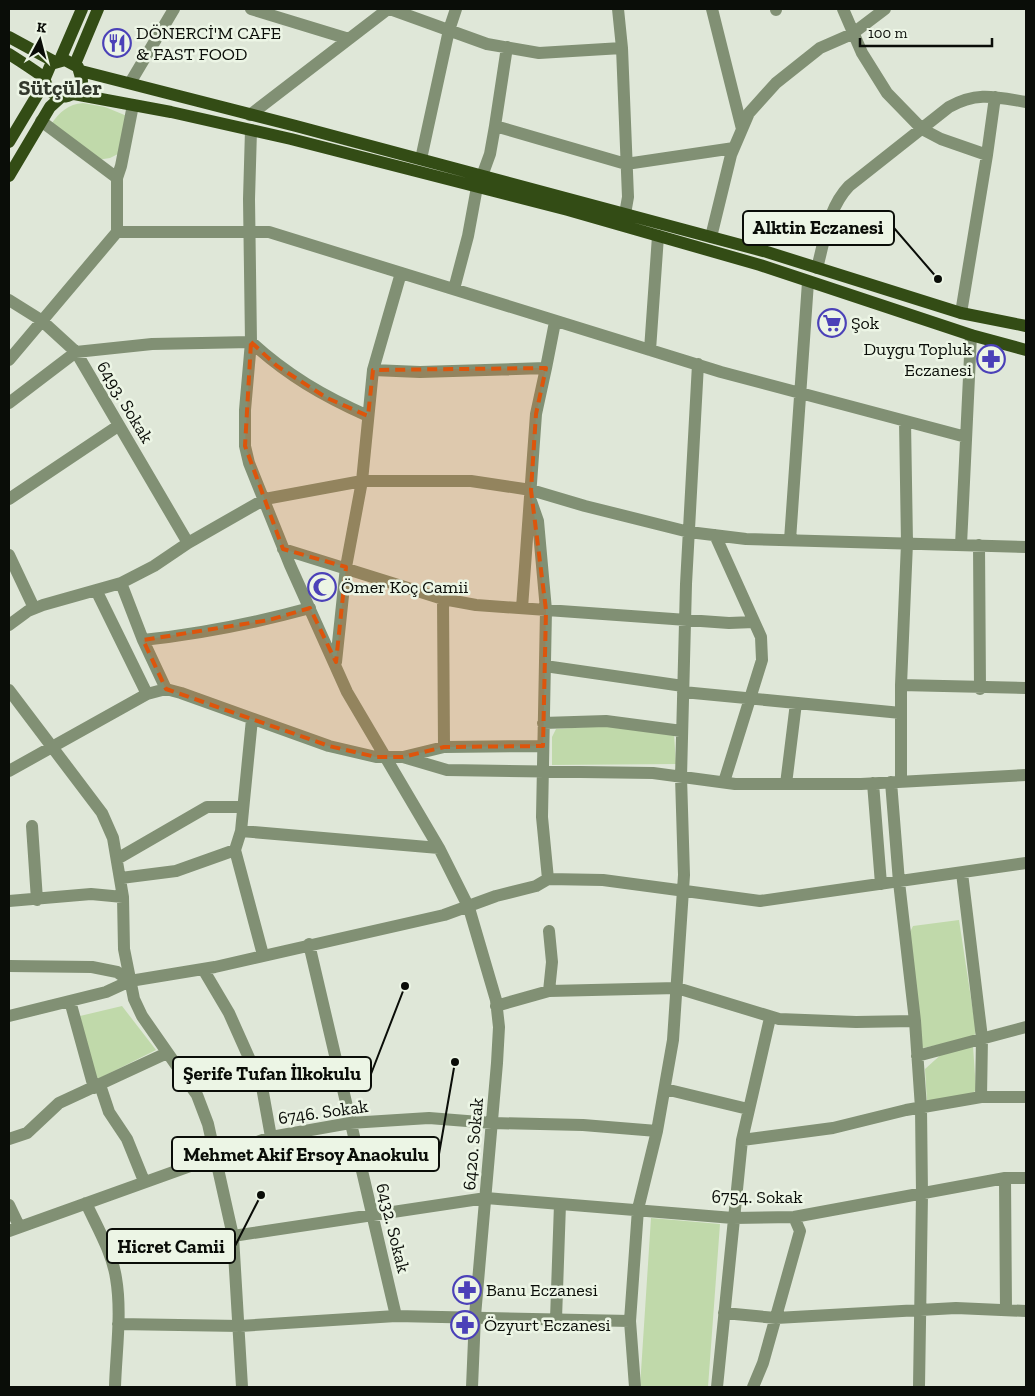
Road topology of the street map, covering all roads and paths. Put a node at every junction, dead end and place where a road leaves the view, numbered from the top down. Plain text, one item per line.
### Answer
1 (82, 9) edge
2 (98, 9) edge
3 (174, 9) edge
4 (250, 9) edge
5 (389, 9) edge
6 (456, 9) edge
7 (618, 9) edge
8 (712, 9) edge
9 (843, 9) edge
10 (884, 9) edge
11 (449, 30) junction
12 (852, 34) junction
13 (9, 38) edge
14 (349, 39) junction
15 (507, 47) junction
16 (622, 48) junction
17 (9, 54) edge
18 (58, 61) junction
19 (78, 67) junction
20 (45, 80) junction
21 (130, 83) junction
22 (74, 94) junction
23 (61, 97) junction
24 (995, 97) junction
25 (1026, 102) edge
26 (132, 105) junction
27 (250, 115) junction
28 (42, 121) junction
29 (495, 126) junction
30 (742, 129) junction
31 (922, 129) junction
32 (251, 130) junction
33 (9, 142) edge
34 (734, 148) junction
35 (988, 155) junction
36 (421, 160) junction
37 (626, 164) junction
38 (9, 176) edge
39 (117, 178) junction
40 (479, 181) junction
41 (625, 214) junction
42 (117, 232) junction
43 (249, 232) junction
44 (658, 236) junction
45 (711, 238) junction
46 (817, 268) junction
47 (401, 274) junction
48 (808, 282) junction
49 (454, 289) junction
50 (9, 300) edge
51 (961, 313) junction
52 (41, 320) junction
53 (555, 322) junction
54 (1026, 326) edge
55 (971, 335) junction
56 (251, 342) junction
57 (650, 350) junction
58 (1026, 350) edge
59 (76, 352) junction
60 (9, 360) edge
61 (698, 364) junction
62 (546, 368) junction
63 (373, 370) junction
64 (800, 394) junction
65 (9, 403) edge
66 (368, 416) junction
67 (905, 421) junction
68 (118, 426) junction
69 (966, 437) junction
70 (362, 480) junction
71 (531, 495) junction
72 (9, 499) edge
73 (265, 499) junction
74 (688, 532) junction
75 (715, 535) junction
76 (790, 540) junction
77 (188, 543) junction
78 (907, 543) junction
79 (961, 545) junction
80 (979, 546) junction
81 (1026, 547) edge
82 (283, 549) junction
83 (9, 555) edge
84 (346, 567) junction
85 (121, 584) junction
86 (96, 590) junction
87 (443, 599) junction
88 (34, 608) junction
89 (310, 608) junction
90 (522, 608) junction
91 (546, 610) junction
92 (685, 619) junction
93 (754, 622) junction
94 (9, 625) edge
95 (143, 640) junction
96 (336, 662) junction
97 (545, 666) junction
98 (901, 685) junction
99 (1026, 688) edge
100 (166, 689) junction
101 (683, 689) junction
102 (980, 689) junction
103 (9, 690) edge
104 (147, 694) junction
105 (751, 699) junction
106 (796, 703) junction
107 (901, 713) junction
108 (252, 719) junction
109 (543, 723) junction
110 (682, 731) junction
111 (53, 746) junction
112 (543, 746) junction
113 (444, 747) junction
114 (403, 756) junction
115 (384, 757) junction
116 (9, 770) edge
117 (542, 772) junction
118 (1026, 775) edge
119 (681, 777) junction
120 (724, 782) junction
121 (896, 782) junction
122 (873, 783) junction
123 (786, 784) junction
124 (243, 807) junction
125 (32, 826) dead end
126 (240, 831) junction
127 (440, 848) junction
128 (236, 850) junction
129 (118, 859) junction
130 (1026, 863) edge
131 (962, 873) junction
132 (121, 878) junction
133 (548, 879) junction
134 (899, 882) junction
135 (881, 884) junction
136 (683, 890) junction
137 (123, 897) junction
138 (37, 900) junction
139 (9, 901) edge
140 (469, 908) junction
141 (549, 931) dead end
142 (308, 944) junction
143 (263, 955) junction
144 (9, 966) edge
145 (203, 969) junction
146 (130, 981) junction
147 (677, 988) junction
148 (550, 991) junction
149 (70, 1001) junction
150 (496, 1006) junction
151 (9, 1016) edge
152 (770, 1018) junction
153 (915, 1021) junction
154 (1026, 1027) edge
155 (982, 1038) junction
156 (167, 1053) junction
157 (917, 1056) junction
158 (97, 1086) junction
159 (665, 1089) junction
160 (1026, 1096) edge
161 (981, 1097) junction
162 (921, 1108) junction
163 (748, 1109) junction
164 (350, 1123) junction
165 (492, 1123) junction
166 (657, 1131) junction
167 (271, 1137) junction
168 (9, 1139) edge
169 (742, 1140) junction
170 (216, 1158) junction
171 (1005, 1178) junction
172 (1026, 1178) edge
173 (144, 1181) junction
174 (922, 1194) junction
175 (486, 1198) junction
176 (86, 1203) junction
177 (560, 1204) junction
178 (9, 1205) edge
179 (638, 1209) junction
180 (371, 1215) junction
181 (794, 1217) junction
182 (733, 1218) junction
183 (14, 1228) edge
184 (233, 1236) junction
185 (1006, 1310) junction
186 (1026, 1310) edge
187 (920, 1311) junction
188 (724, 1314) junction
189 (396, 1316) junction
190 (475, 1316) junction
191 (776, 1318) junction
192 (556, 1319) junction
193 (630, 1321) junction
194 (118, 1324) junction
195 (240, 1326) junction
196 (115, 1387) edge
197 (242, 1387) edge
198 (472, 1387) edge
199 (635, 1387) edge
200 (717, 1387) edge
201 (753, 1387) edge
202 (919, 1387) edge

1 - 18 main road
2 - 19 main road
3 - 21 street
4 - 14 street
5 - 11 street
5 - 14 street
6 - 11 street
7 - 16 street
8 - 30 street
9 - 12 street
10 - 12 street
11 - 15 street
11 - 36 street
12 - 30 street
12 - 31 street
13 - 18 main road
14 - 27 street
15 - 16 street
15 - 29 street
16 - 37 street
17 - 20 main road
18 - 19 main road
18 - 20 main road
19 - 21 main road
19 - 22 main road
20 - 23 main road
20 - 33 main road
21 - 27 main road
22 - 23 main road
22 - 26 main road
23 - 28 main road
24 - 25 street
24 - 31 street
24 - 35 street
26 - 32 main road
26 - 39 street
27 - 36 main road
28 - 38 main road
28 - 39 street
29 - 37 street
29 - 40 street
30 - 34 street
31 - 35 street
31 - 46 street
32 - 40 main road
32 - 43 street, 6420. Sokak
34 - 37 street
34 - 45 street
35 - 51 street
36 - 40 main road
37 - 41 street
39 - 42 street
40 - 41 main road
40 - 44 main road
40 - 49 street
41 - 45 main road
42 - 43 street
42 - 52 street
43 - 47 street
43 - 56 street, 6420. Sokak
44 - 48 main road
44 - 57 street
45 - 46 main road
46 - 51 main road
47 - 49 street
47 - 63 street
48 - 55 main road
48 - 64 street
49 - 53 street
50 - 52 street, 6493. Sokak
51 - 54 main road
52 - 59 street, 6493. Sokak
52 - 60 street
53 - 57 street
53 - 62 street
55 - 58 main road
55 - 69 street
56 - 59 street
56 - 66 street
56 - 73 street, 6420. Sokak
57 - 61 street
59 - 65 street
59 - 68 street, 6493. Sokak
61 - 64 street
61 - 74 street
62 - 63 street
62 - 71 street
63 - 66 street
64 - 67 street
64 - 76 street
66 - 70 street
67 - 69 street
67 - 78 street
68 - 72 street
68 - 77 street, 6493. Sokak
69 - 79 street
70 - 71 street
70 - 73 street
70 - 84 street
71 - 74 street
71 - 90 street
71 - 91 street
73 - 77 street
73 - 82 street, 6420. Sokak
74 - 75 street
74 - 92 street
75 - 76 street
75 - 93 street
76 - 78 street
77 - 85 street
78 - 79 street
78 - 98 street
79 - 80 street
80 - 81 street
80 - 102 street
82 - 84 street
82 - 89 street, 6420. Sokak
83 - 88 street
84 - 87 street
84 - 96 street
85 - 86 street
85 - 95 street
86 - 88 street
86 - 104 street
87 - 90 street
87 - 113 street
88 - 94 street
89 - 95 street
89 - 96 street, 6420. Sokak
90 - 91 street
91 - 92 street
91 - 97 street
92 - 93 street
92 - 101 street
93 - 105 street
95 - 100 street
96 - 115 street, 6420. Sokak
97 - 101 street
97 - 109 street
98 - 102 street
98 - 107 street
99 - 102 street
100 - 104 street
100 - 108 street
101 - 105 street
101 - 110 street
103 - 111 street
104 - 111 street
105 - 106 street
105 - 120 street
106 - 107 street
106 - 123 street
107 - 121 street
108 - 115 street
108 - 124 street
109 - 110 street
109 - 112 street
110 - 119 street
111 - 116 street
111 - 129 street
112 - 113 street
112 - 117 street
113 - 114 street
114 - 115 street
114 - 117 street
115 - 127 street, 6420. Sokak
117 - 119 street
117 - 133 street
118 - 121 street
119 - 120 street
119 - 136 street
120 - 123 street
121 - 122 street
121 - 134 street
122 - 123 street
122 - 135 street
124 - 126 street
124 - 129 street
125 - 138 street
126 - 127 street
126 - 128 street
127 - 140 street, 6420. Sokak
128 - 132 street
128 - 143 street
129 - 132 street
130 - 131 street
131 - 134 street
131 - 155 street
132 - 137 street
133 - 136 street
133 - 140 street
134 - 135 street
134 - 153 street
135 - 136 street
136 - 147 street
137 - 138 street
137 - 146 street
138 - 139 street
140 - 142 street
140 - 150 street, 6420. Sokak
141 - 148 street
142 - 143 street
142 - 164 street, 6432. Sokak
143 - 145 street
144 - 146 street
145 - 146 street
145 - 167 street
146 - 149 street
146 - 156 street
147 - 148 street
147 - 152 street
147 - 159 street
148 - 150 street
149 - 151 street
149 - 158 street
150 - 165 street, 6420. Sokak
152 - 153 street
152 - 163 street
153 - 157 street
154 - 155 street
155 - 157 street
155 - 161 street
156 - 158 street
156 - 170 street
157 - 162 street
158 - 168 street
158 - 173 street
159 - 163 street
159 - 166 street
160 - 161 street
161 - 162 street
162 - 169 street
162 - 174 street
163 - 169 street
164 - 165 street, 6746. Sokak
164 - 167 street, 6746. Sokak
164 - 180 street, 6432. Sokak
165 - 166 street, 6746. Sokak
165 - 175 street, 6420. Sokak
166 - 179 street
167 - 170 street, 6746. Sokak
169 - 182 street
170 - 173 street, 6746. Sokak
170 - 184 street
171 - 172 street, 6754. Sokak
171 - 174 street, 6754. Sokak
171 - 185 street
173 - 176 street, 6746. Sokak
174 - 181 street, 6754. Sokak
174 - 187 street
175 - 177 street, 6754. Sokak
175 - 180 street, 6754. Sokak
175 - 190 street, 6420. Sokak
176 - 183 street, 6746. Sokak
176 - 194 street
177 - 179 street, 6754. Sokak
177 - 192 street
178 - 183 street
179 - 182 street, 6754. Sokak
179 - 193 street
180 - 184 street, 6754. Sokak
180 - 189 street, 6432. Sokak
181 - 182 street, 6754. Sokak
181 - 191 street
182 - 188 street
184 - 195 street
185 - 186 street
185 - 187 street
187 - 191 street
187 - 202 street
188 - 191 street
188 - 200 street
189 - 190 street
189 - 195 street
190 - 192 street
190 - 198 street, 6420. Sokak
191 - 201 street
192 - 193 street
193 - 199 street
194 - 195 street
194 - 196 street
195 - 197 street

